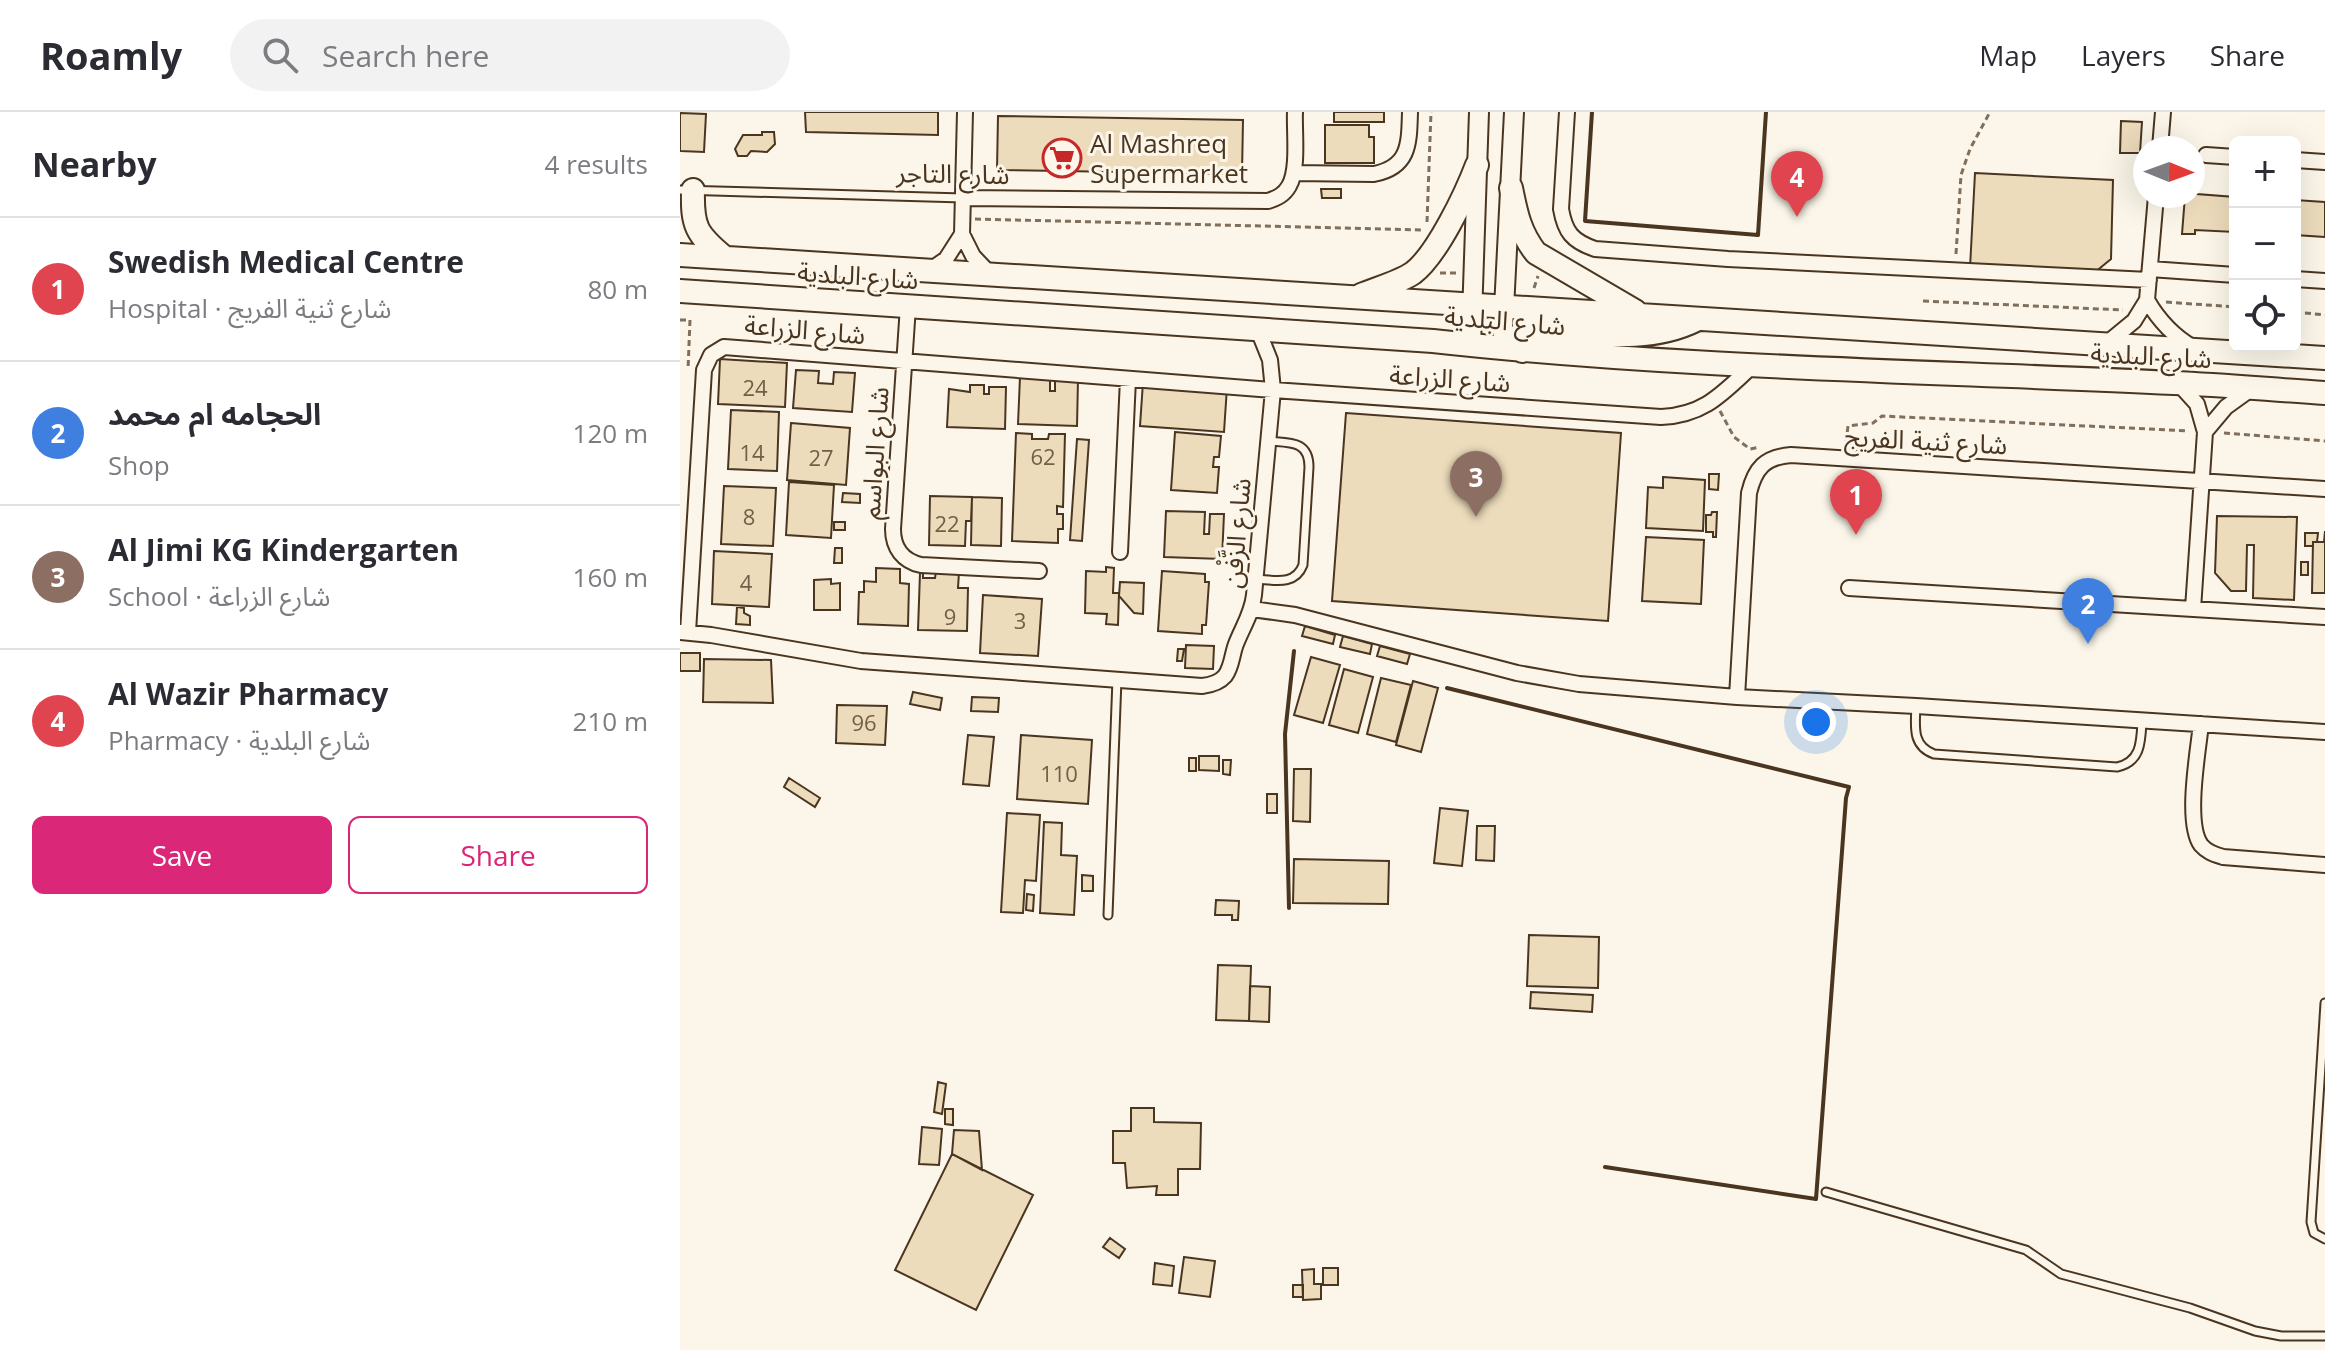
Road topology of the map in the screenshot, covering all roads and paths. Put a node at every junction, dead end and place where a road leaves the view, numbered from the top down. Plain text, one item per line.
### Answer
1 (965, 112) edge
2 (1295, 112) edge
3 (1410, 112) edge
4 (1479, 112) edge
5 (1514, 112) edge
6 (1567, 112) edge
7 (1990, 112) edge
8 (2163, 112) edge
9 (2161, 136) edge
10 (2206, 155) dead end
11 (2229, 157) edge
12 (2301, 160) edge
13 (2325, 162) edge
14 (1477, 165) junction
15 (1294, 173) junction
16 (1511, 188) junction
17 (687, 190) edge
18 (963, 198) junction
19 (2155, 208) edge
20 (962, 226) junction
21 (1427, 230) dead end
22 (680, 255) edge
23 (724, 257) junction
24 (1955, 270) junction
25 (929, 271) junction
26 (990, 275) junction
27 (2149, 275) junction
28 (2229, 275) edge
29 (2301, 279) edge
30 (2325, 281) edge
31 (680, 291) edge
32 (1351, 298) junction
33 (1923, 301) dead end
34 (908, 306) junction
35 (1473, 306) junction
36 (2144, 306) junction
37 (1503, 307) junction
38 (2229, 307) edge
39 (2301, 313) edge
40 (1639, 314) junction
41 (2325, 315) edge
42 (1701, 318) junction
43 (680, 320) edge
44 (1258, 330) junction
45 (2105, 345) junction
46 (1471, 346) junction
47 (1512, 350) junction
48 (2198, 350) junction
49 (2325, 358) edge
50 (904, 361) junction
51 (1752, 366) junction
52 (704, 370) junction
53 (1128, 379) junction
54 (2178, 383) junction
55 (2253, 388) junction
56 (1273, 390) junction
57 (2325, 393) edge
58 (1715, 400) junction
59 (2205, 432) junction
60 (1268, 441) junction
61 (2325, 441) edge
62 (1770, 445) dead end
63 (1841, 447) dead end
64 (2201, 481) junction
65 (2325, 489) edge
66 (1120, 552) dead end
67 (1039, 571) dead end
68 (1256, 579) junction
69 (1849, 588) dead end
70 (1252, 609) junction
71 (2193, 609) junction
72 (2325, 617) edge
73 (684, 632) edge
74 (1117, 679) junction
75 (1737, 697) junction
76 (1916, 706) junction
77 (2142, 721) junction
78 (2201, 724) junction
79 (2325, 732) edge
80 (2325, 865) edge
81 (1108, 915) dead end
82 (2325, 1003) edge
83 (1826, 1192) dead end
84 (2325, 1239) edge
85 (2325, 1336) edge

1 - 18 street
2 - 15 street
3 - 15 street
4 - 14 street
5 - 16 street
6 - 24 street
7 - 24 path
8 - 9 street
10 - 11 street
12 - 13 street
14 - 32 main road
14 - 35 street
15 - 18 street, شارع التاجر
16 - 37 street
16 - 40 main road
17 - 18 lane, شارع التاجر
17 - 23 main road
18 - 20 street
19 - 27 street
20 - 21 path
20 - 25 street
20 - 26 street
22 - 23 main road, شارع البلدية
23 - 25 main road, شارع البلدية
24 - 27 street
25 - 26 main road, شارع البلدية
26 - 32 main road, شارع البلدية
27 - 28 street
27 - 36 street
29 - 30 street
31 - 34 main road, شارع البلدية
32 - 35 main road, شارع البلدية
33 - 36 path
34 - 44 main road, شارع البلدية
34 - 50 street, شارع البواسم
35 - 37 main road, شارع البلدية
35 - 46 street
36 - 38 path
36 - 45 street
36 - 48 street
37 - 40 main road, شارع البلدية
37 - 47 street
39 - 41 path
40 - 42 main road, شارع البلدية
42 - 45 main road, شارع البلدية
42 - 47 main road
43 - 52 path
44 - 46 main road, شارع البلدية
44 - 56 street, شارع الزَّفْن
45 - 48 main road, شارع البلدية
46 - 47 main road, شارع البلدية
47 - 51 main road, شارع البلدية
48 - 49 main road, شارع البلدية
50 - 52 street, شارع الزراعة
50 - 53 street, شارع الزراعة
50 - 67 street, شارع البواسم
51 - 54 main road, شارع البلدية
51 - 58 street, شارع الزراعة
52 - 73 street
53 - 56 street, شارع الزراعة
53 - 66 street
54 - 55 main road, شارع البلدية
54 - 59 street
55 - 57 main road, شارع البلدية
55 - 59 street
56 - 58 street, شارع الزراعة
56 - 60 street, شارع الزَّفْن
58 - 62 path
59 - 61 path
59 - 63 path
59 - 64 street
60 - 68 street, شارع الزَّفْن
60 - 68 lane
64 - 65 street, شارع ثنية الفريج
64 - 71 street
64 - 75 street, شارع ثنية الفريج
68 - 70 street, شارع الزَّفْن
69 - 71 street
70 - 74 street, شارع الزَّفْن
70 - 75 street
71 - 72 street
73 - 74 street, شارع الزَّفْن
74 - 81 lane
75 - 76 street
76 - 77 street
76 - 77 lane
77 - 78 street
78 - 79 street
78 - 80 street
82 - 84 lane
83 - 85 lane

